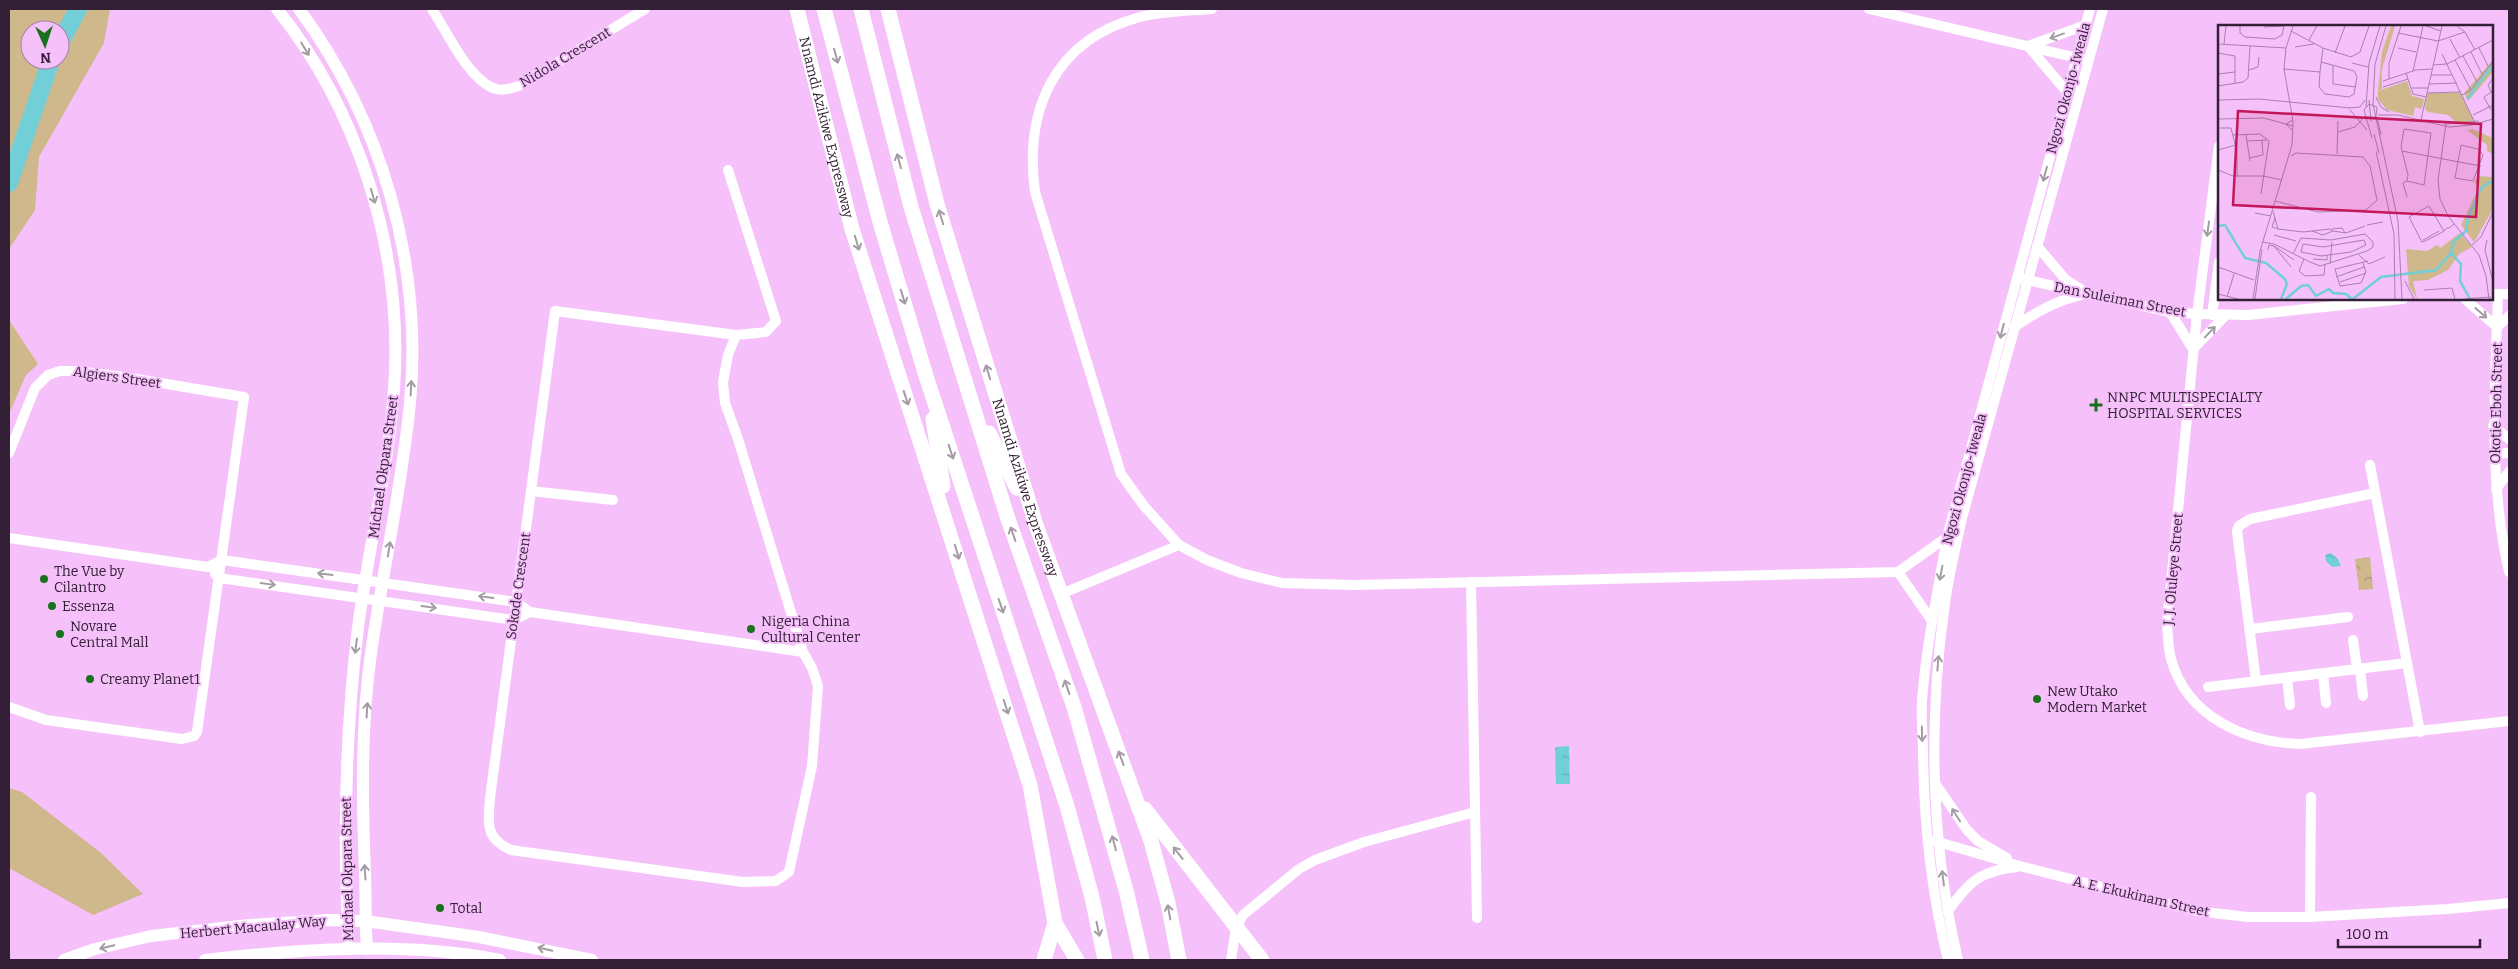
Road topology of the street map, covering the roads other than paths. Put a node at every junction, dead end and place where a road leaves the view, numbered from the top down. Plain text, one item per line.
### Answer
1 (277, 9) edge
2 (299, 9) edge
3 (432, 9) edge
4 (644, 9) edge
5 (797, 9) edge
6 (824, 9) edge
7 (861, 9) edge
8 (888, 9) edge
9 (1212, 9) edge
10 (1869, 9) edge
11 (2090, 9) edge
12 (2103, 9) edge
13 (2086, 25) junction
14 (2028, 46) junction
15 (2077, 58) junction
16 (2088, 61) junction
17 (2068, 92) junction
18 (2218, 153) edge
19 (728, 170) dead end
20 (2037, 246) junction
21 (2218, 269) edge
22 (2016, 277) junction
23 (2027, 280) junction
24 (2087, 293) junction
25 (2495, 294) edge
26 (2509, 294) edge
27 (2392, 300) edge
28 (2466, 300) edge
29 (2170, 312) junction
30 (2196, 314) junction
31 (2212, 314) junction
32 (2226, 315) junction
33 (2509, 316) edge
34 (2497, 326) junction
35 (2014, 327) junction
36 (736, 335) junction
37 (2193, 349) junction
38 (926, 376) junction
39 (969, 396) junction
40 (2493, 426) junction
41 (2509, 440) edge
42 (9, 453) edge
43 (2509, 453) edge
44 (2494, 454) junction
45 (2370, 465) dead end
46 (2509, 472) edge
47 (2496, 488) junction
48 (531, 490) junction
49 (2375, 494) junction
50 (613, 500) dead end
51 (1036, 525) junction
52 (949, 526) junction
53 (1947, 537) junction
54 (9, 538) edge
55 (1179, 545) junction
56 (222, 560) junction
57 (208, 567) junction
58 (1898, 572) junction
59 (2509, 572) edge
60 (219, 578) junction
61 (366, 579) junction
62 (382, 582) junction
63 (1471, 582) junction
64 (1062, 594) junction
65 (362, 598) junction
66 (380, 600) junction
67 (516, 602) junction
68 (530, 612) junction
69 (2348, 617) dead end
70 (514, 620) junction
71 (1932, 621) junction
72 (2250, 629) junction
73 (2354, 640) dead end
74 (803, 652) junction
75 (2407, 663) junction
76 (2358, 669) junction
77 (2323, 673) junction
78 (2286, 678) junction
79 (2256, 681) junction
80 (2208, 687) dead end
81 (2363, 696) dead end
82 (2326, 703) dead end
83 (2290, 705) dead end
84 (9, 707) edge
85 (2509, 721) edge
86 (2420, 732) junction
87 (1130, 782) junction
88 (1935, 782) junction
89 (2311, 797) dead end
90 (1475, 812) junction
91 (1926, 839) junction
92 (1939, 842) junction
93 (2020, 866) junction
94 (2509, 903) edge
95 (1948, 912) junction
96 (2310, 917) junction
97 (1477, 918) dead end
98 (347, 921) junction
99 (365, 921) junction
100 (1055, 923) junction
101 (1236, 928) junction
102 (349, 949) junction
103 (367, 949) junction
104 (64, 960) edge
105 (205, 960) edge
106 (500, 960) edge
107 (592, 960) edge
108 (1044, 960) edge
109 (1077, 960) edge
110 (1105, 960) edge
111 (1142, 960) edge
112 (1179, 960) edge
113 (1231, 960) edge
114 (1262, 960) edge
115 (1948, 960) edge
116 (1958, 960) edge

1 -> 61 main road, Michael Okpara Street
62 -> 2 main road, Michael Okpara Street
3 - 4 street, Nidola Crescent
5 -> 52 highway, Nnamdi Azikiwe Expressway
6 -> 38 highway, Nnamdi Azikiwe Expressway
39 -> 7 highway, Nnamdi Azikiwe Expressway
51 -> 8 highway, Nnamdi Azikiwe Expressway
9 - 55 street
10 - 14 street
11 - 13 street, Ngozi Okonjo-Iweala
12 - 16 street, Ngozi Okonjo-Iweala
13 -> 14 street
13 - 15 street, Ngozi Okonjo-Iweala
14 - 15 street
14 - 17 street
15 - 16 street
15 - 17 street, Ngozi Okonjo-Iweala
16 - 20 street, Ngozi Okonjo-Iweala
17 -> 22 street, Ngozi Okonjo-Iweala
18 -> 30 street, J. J. Oluleye Street
19 - 36 street
20 - 23 street, Ngozi Okonjo-Iweala
20 - 24 street
21 - 31 street
22 - 23 street, Dan Suleiman Street
22 -> 53 street, Ngozi Okonjo-Iweala
23 - 24 street, Dan Suleiman Street
23 - 35 street, Ngozi Okonjo-Iweala
24 - 29 street, Dan Suleiman Street
24 - 35 street
25 - 26 street
25 - 34 street, Okotie Eboh Street
27 - 32 street, Dan Suleiman Street
28 -> 34 street
29 - 30 street, Dan Suleiman Street
29 - 37 street
30 - 31 street, Dan Suleiman Street
30 - 37 street, J. J. Oluleye Street
31 - 32 street, Dan Suleiman Street
37 -> 32 street
33 - 34 street
34 - 40 street, Okotie Eboh Street
88 -> 35 street, Ngozi Okonjo-Iweala
36 - 48 street, Sokode Crescent
36 - 74 street
37 - 86 street, J. J. Oluleye Street
38 - 52 highway
38 -> 110 highway, Nnamdi Azikiwe Expressway
39 - 51 highway
111 -> 39 highway, Nnamdi Azikiwe Expressway
40 - 41 street
40 - 44 street, Okotie Eboh Street
42 - 56 street, Algiers Street
43 - 44 street
44 - 47 street, Okotie Eboh Street
45 - 49 street
46 - 47 street
47 - 59 street, Okotie Eboh Street
48 - 50 street
48 - 67 street, Sokode Crescent
49 - 72 street
49 - 75 street
51 - 64 highway, Nnamdi Azikiwe Expressway
52 -> 100 highway, Nnamdi Azikiwe Expressway
53 - 58 street
53 -> 71 street, Ngozi Okonjo-Iweala
54 - 57 street
55 - 63 street
55 - 64 street
56 - 57 street
56 - 60 street
61 -> 56 street
57 - 60 street
58 - 63 street
58 - 71 street
60 -> 65 street
60 - 84 street
61 - 62 street
61 - 65 main road, Michael Okpara Street
62 - 66 main road, Michael Okpara Street
67 -> 62 street
63 - 90 street
87 -> 64 highway, Nnamdi Azikiwe Expressway
65 - 66 street
65 -> 98 main road, Michael Okpara Street
66 -> 70 street
99 -> 66 main road, Michael Okpara Street
67 - 68 street
67 - 70 street, Sokode Crescent
68 - 70 street
68 - 74 street
69 - 72 street
70 - 74 street, Sokode Crescent
71 -> 91 street, Ngozi Okonjo-Iweala
72 - 79 street
73 - 76 street
75 - 76 street
75 - 86 street
76 - 77 street
76 - 81 street
77 - 78 street
77 - 82 street
78 - 79 street
78 - 83 street
79 - 80 street
85 - 86 street, J. J. Oluleye Street
101 -> 87 highway
112 -> 87 highway, Nnamdi Azikiwe Expressway
88 - 92 street, Ngozi Okonjo-Iweala
93 -> 88 street
89 - 96 street
90 - 97 street
90 - 101 street
91 - 92 street, A. E. Ekukinam Street
91 - 115 street, Ngozi Okonjo-Iweala
92 - 93 street, A. E. Ekukinam Street
95 -> 92 street, Ngozi Okonjo-Iweala
93 - 95 street
93 - 96 street, A. E. Ekukinam Street
94 - 96 street, A. E. Ekukinam Street
95 - 116 street, Ngozi Okonjo-Iweala
98 - 99 main road, Herbert Macaulay Way
98 - 102 main road, Michael Okpara Street
98 -> 104 main road, Herbert Macaulay Way
99 - 103 main road, Michael Okpara Street
107 -> 99 main road, Herbert Macaulay Way
100 - 108 highway
100 - 109 highway, Nnamdi Azikiwe Expressway
101 - 113 street
101 - 114 highway
102 - 103 main road, Herbert Macaulay Way
102 - 105 main road, Herbert Macaulay Way
103 - 106 main road, Herbert Macaulay Way

